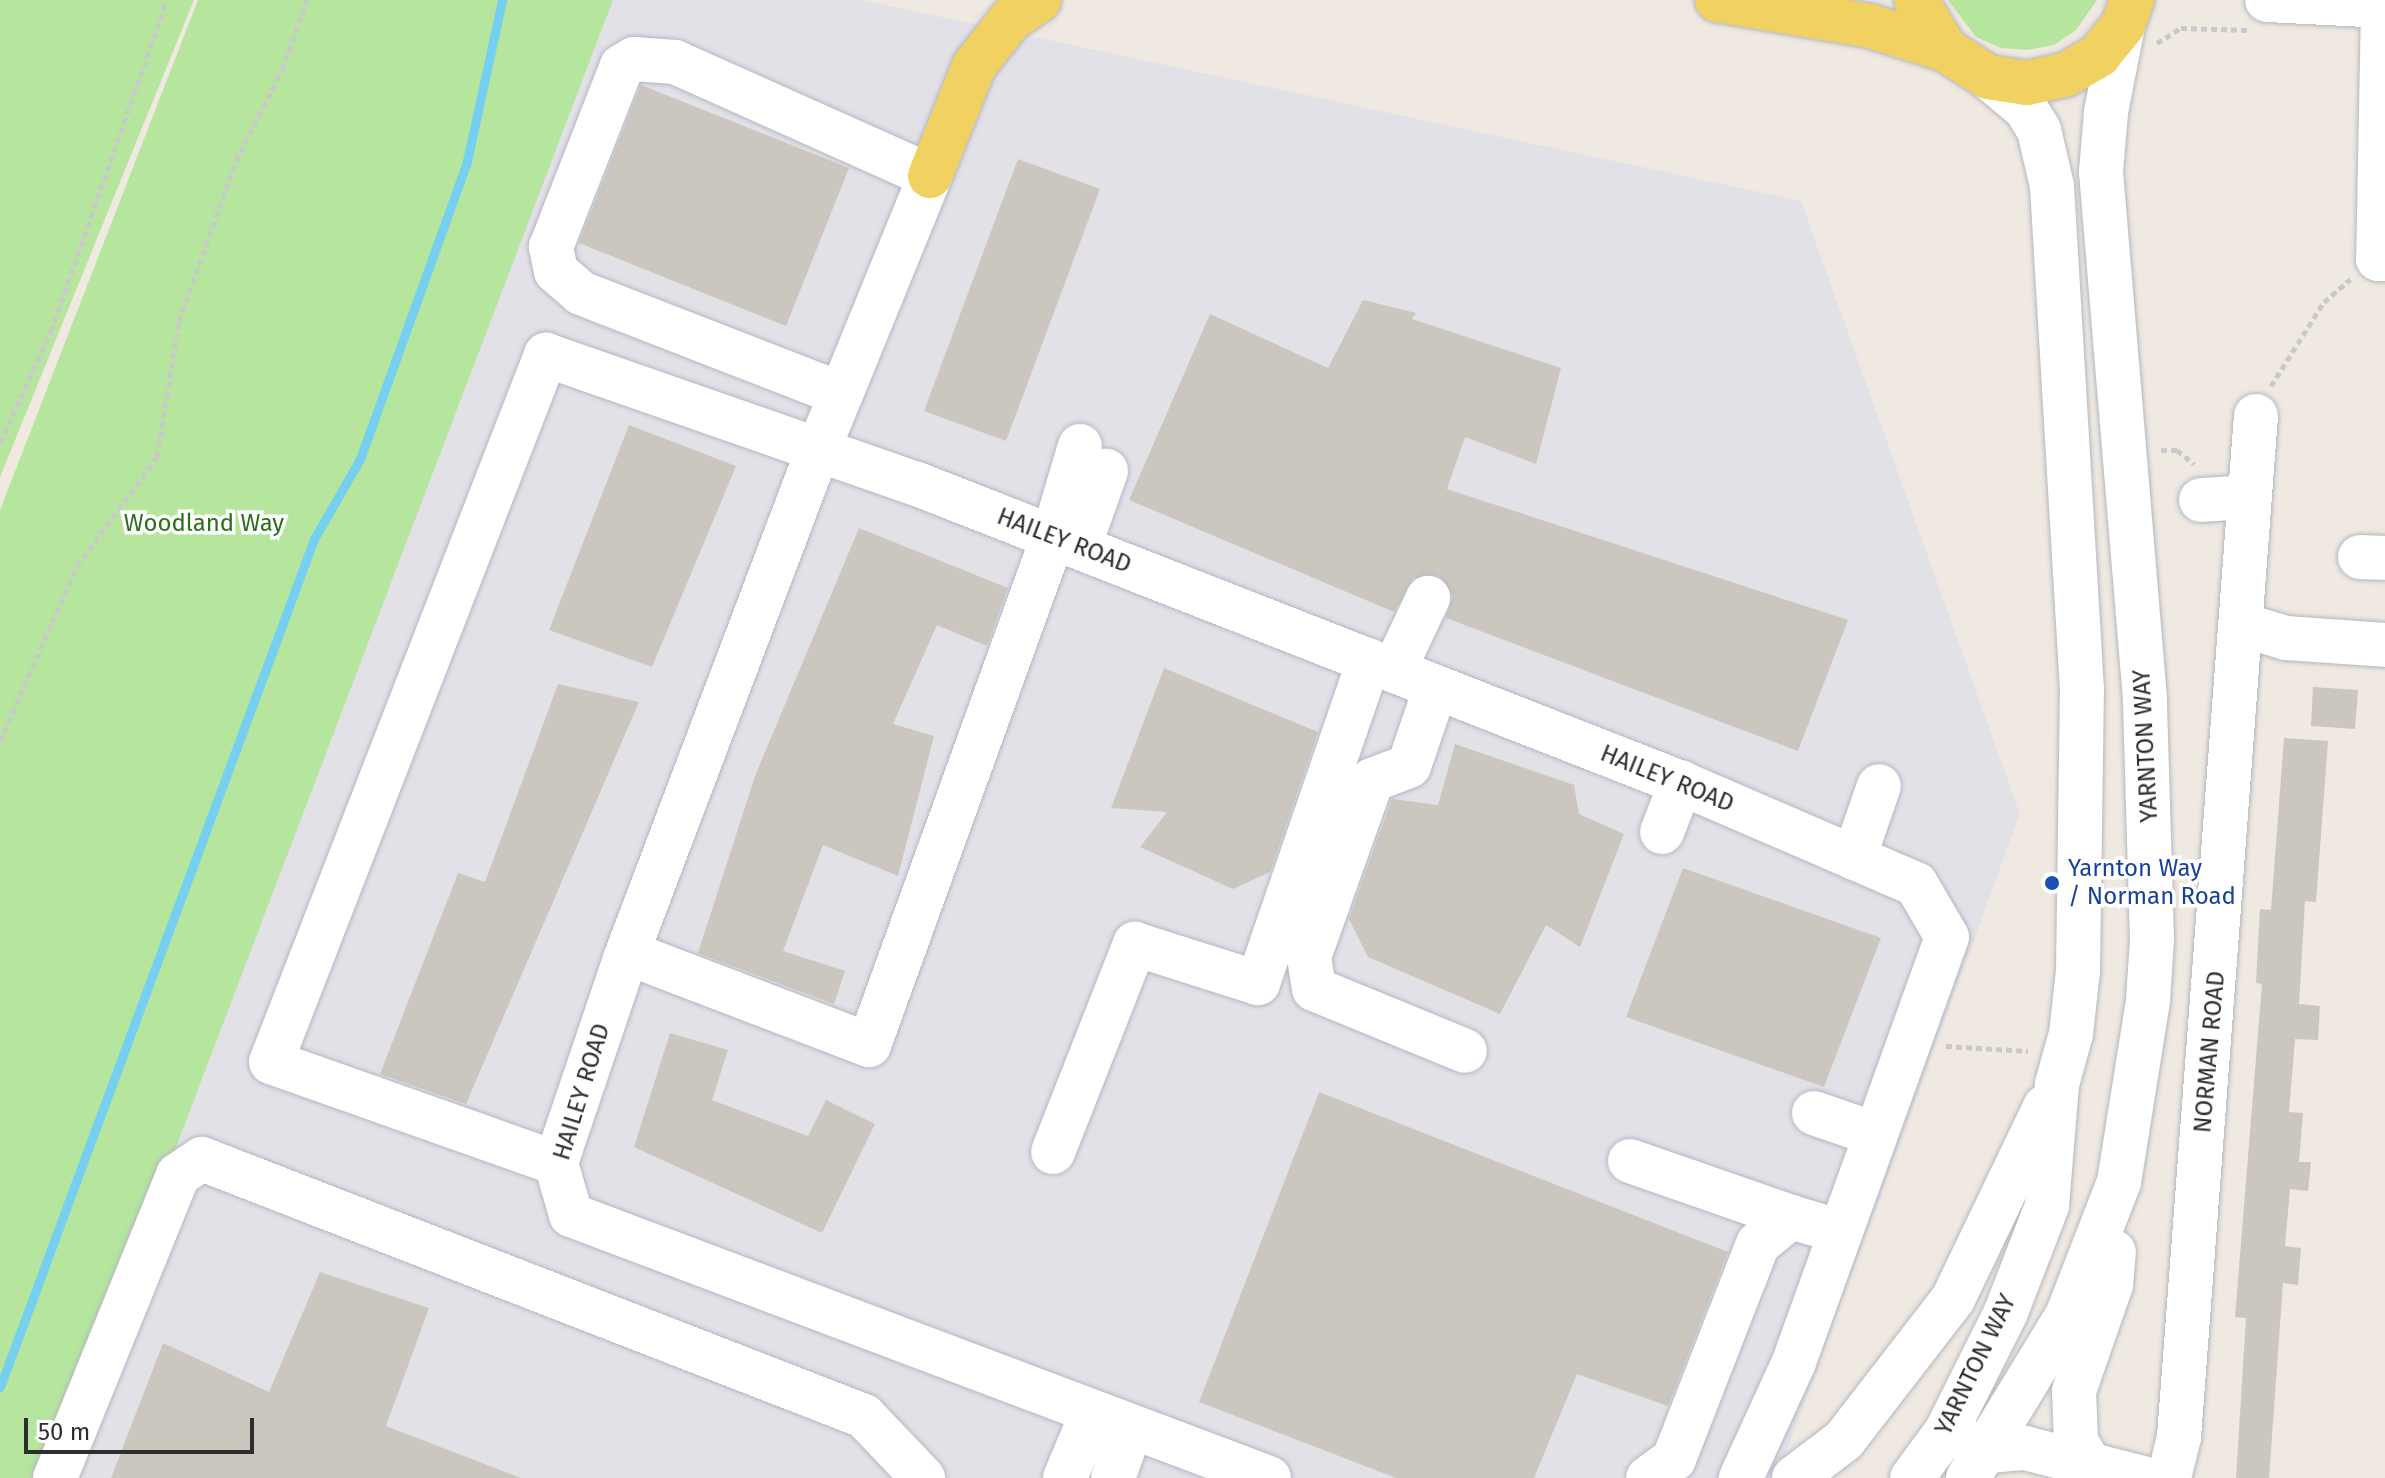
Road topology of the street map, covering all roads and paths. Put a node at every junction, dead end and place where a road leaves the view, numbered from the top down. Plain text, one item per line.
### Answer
1 (167, 0) edge
2 (307, 0) edge
3 (1039, 0) edge
4 (1717, 0) edge
5 (1916, 0) edge
6 (2384, 6) edge
7 (2260, 15) edge
8 (2137, 24) edge
9 (1946, 50) junction
10 (1988, 77) junction
11 (930, 176) junction
12 (2381, 259) edge
13 (841, 394) junction
14 (2256, 416) joint
15 (0, 443) edge
16 (818, 450) junction
17 (2156, 450) dead end
18 (1093, 458) dead end
19 (2221, 499) junction
20 (1066, 542) junction
21 (1428, 598) dead end
22 (2244, 615) junction
23 (2385, 645) edge
24 (1381, 666) junction
25 (1436, 687) junction
26 (0, 741) edge
27 (1681, 783) junction
28 (1879, 786) dead end
29 (1662, 832) dead end
30 (1854, 858) junction
31 (628, 953) junction
32 (1911, 1035) junction
33 (1465, 1051) dead end
34 (2050, 1068) junction
35 (1814, 1113) dead end
36 (1875, 1134) junction
37 (1053, 1152) dead end
38 (1630, 1161) dead end
39 (556, 1163) junction
40 (2119, 1182) junction
41 (1791, 1217) junction
42 (1841, 1232) junction
43 (1112, 1420) junction
44 (1946, 1432) junction
45 (2089, 1463) junction
46 (1988, 1469) edge
47 (55, 1478) edge
48 (923, 1478) edge
49 (1065, 1478) edge
50 (1113, 1478) edge
51 (1269, 1478) edge
52 (1648, 1478) edge
53 (1741, 1478) edge
54 (1794, 1478) edge
55 (1912, 1478) edge
56 (2143, 1478) edge
57 (2169, 1478) edge

1 - 15 path
2 - 26 path
3 - 11 main road
4 - 9 main road
5 - 9 main road
6 - 7 street
6 - 12 street
7 - 8 path
8 - 10 main road
8 - 40 street, YARNTON WAY
9 - 10 main road
10 - 34 street, YARNTON WAY
11 - 13 street, HAILEY ROAD
11 - 13 street
12 - 14 path
13 - 16 street, HAILEY ROAD
14 - 19 street, NORMAN ROAD
16 - 20 street, HAILEY ROAD
16 - 31 street, HAILEY ROAD
16 - 39 street
17 - 19 path
18 - 20 street
19 - 22 street, NORMAN ROAD
20 - 24 street, HAILEY ROAD
20 - 31 street
21 - 24 street
22 - 23 street
22 - 57 street, NORMAN ROAD
24 - 25 street, HAILEY ROAD
24 - 37 street
25 - 27 street, HAILEY ROAD
25 - 33 street
27 - 29 street
27 - 30 street, HAILEY ROAD
28 - 30 street
30 - 32 street, HAILEY ROAD
31 - 39 street, HAILEY ROAD
32 - 34 path
32 - 36 street, HAILEY ROAD
34 - 44 street, YARNTON WAY
34 - 54 street
35 - 36 street
36 - 42 street, HAILEY ROAD
38 - 41 street
39 - 43 street, HAILEY ROAD
40 - 45 street
40 - 46 street, YARNTON WAY
41 - 42 street
41 - 52 street
42 - 53 street, HAILEY ROAD
43 - 49 street
43 - 50 street
43 - 51 street, HAILEY ROAD
44 - 46 street
44 - 55 street, YARNTON WAY
45 - 46 street
45 - 56 street
47 - 48 street

